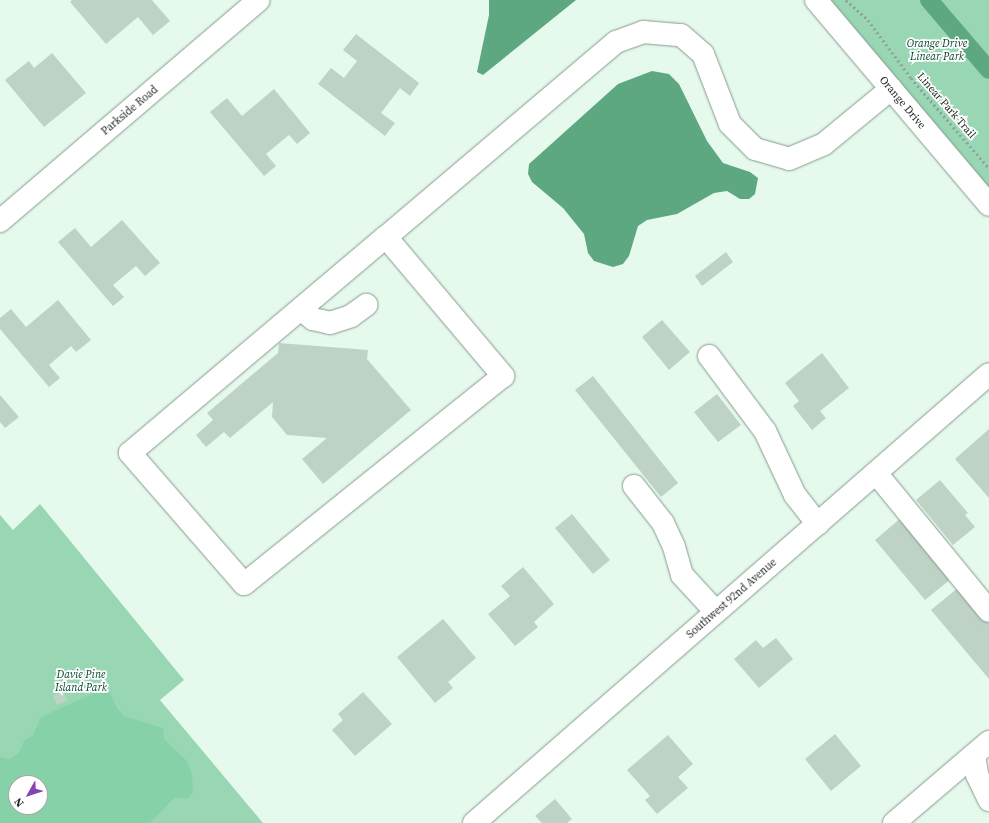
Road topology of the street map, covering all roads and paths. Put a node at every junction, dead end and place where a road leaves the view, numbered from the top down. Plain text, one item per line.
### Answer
1 (259, 0) edge
2 (816, 0) edge
3 (846, 0) edge
4 (891, 89) junction
5 (989, 168) edge
6 (989, 205) edge
7 (0, 221) edge
8 (386, 237) junction
9 (366, 305) dead end
10 (301, 309) junction
11 (709, 356) dead end
12 (989, 374) edge
13 (876, 473) junction
14 (634, 486) dead end
15 (818, 524) junction
16 (989, 611) edge
17 (716, 612) junction
18 (981, 748) edge
19 (989, 800) edge
20 (474, 823) edge
21 (894, 823) edge

1 - 7 street, Parkside Road
2 - 4 street, Orange Drive
3 - 5 path, Linear Park Trail
4 - 6 street, Orange Drive
4 - 8 street
8 - 10 street
8 - 10 street
9 - 10 street
11 - 15 street
12 - 13 street, Southwest 92nd Avenue
13 - 15 street, Southwest 92nd Avenue
13 - 16 street
14 - 17 street
15 - 17 street, Southwest 92nd Avenue
17 - 20 street, Southwest 92nd Avenue
18 - 19 street
18 - 21 street

